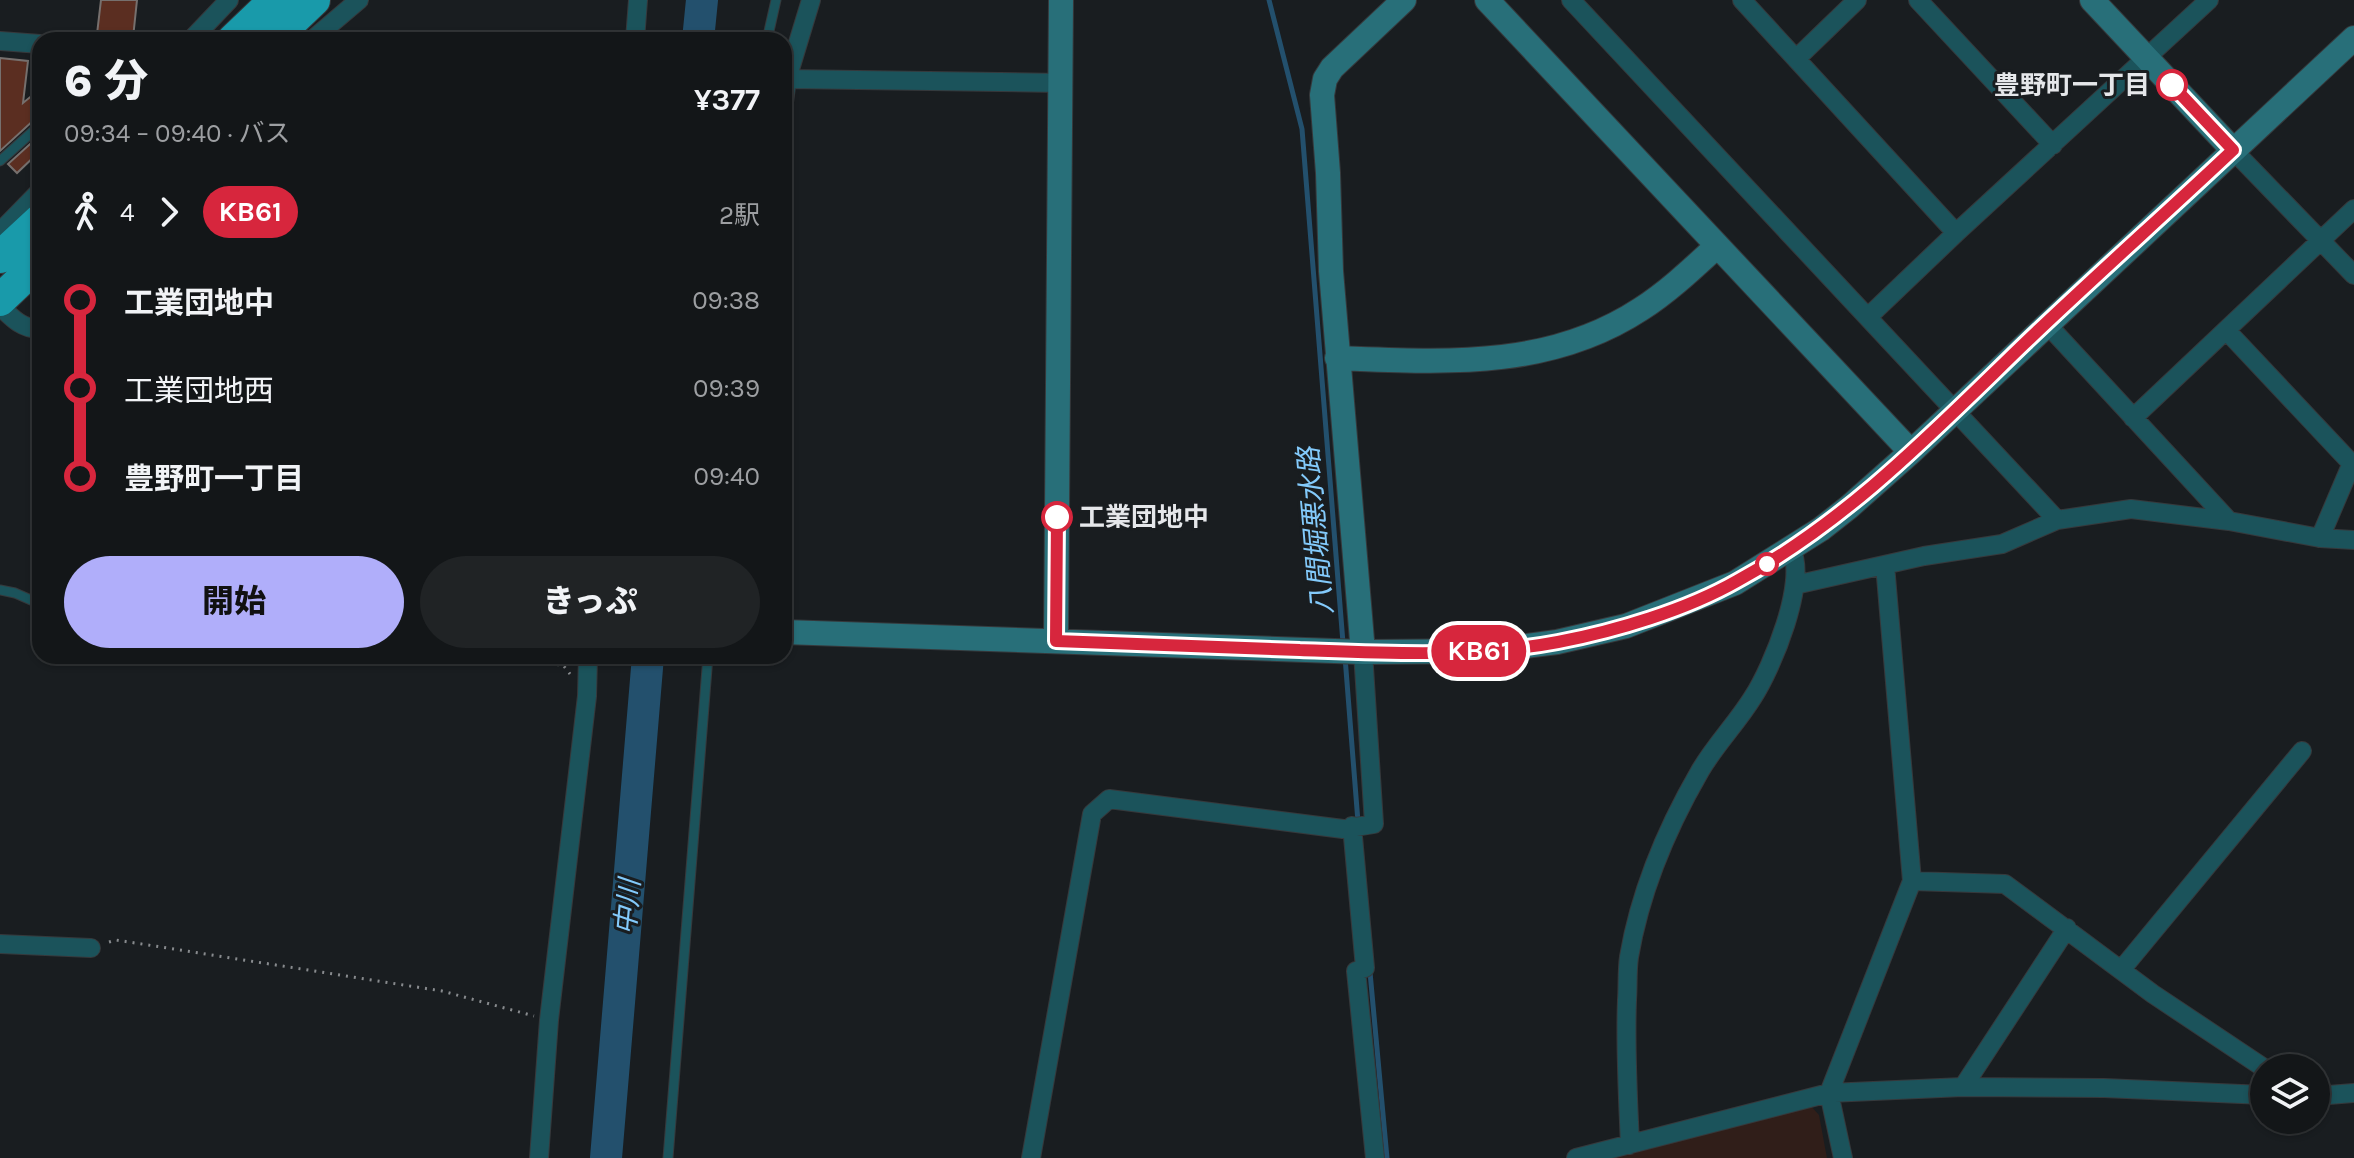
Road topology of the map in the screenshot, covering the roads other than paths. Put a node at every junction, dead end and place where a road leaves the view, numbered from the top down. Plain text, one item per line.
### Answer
1 (229, 0) edge
2 (275, 0) edge
3 (314, 0) edge
4 (359, 0) edge
5 (638, 0) edge
6 (776, 0) edge
7 (811, 0) edge
8 (1061, 0) edge
9 (1404, 0) edge
10 (1487, 0) edge
11 (1742, 0) edge
12 (1857, 0) edge
13 (1918, 0) edge
14 (2092, 0) edge
15 (2209, 0) edge
16 (1583, 4) edge
17 (199, 32) edge
18 (241, 32) edge
19 (280, 32) edge
20 (321, 32) edge
21 (636, 32) edge
22 (769, 32) edge
23 (2354, 38) edge
24 (0, 41) edge
25 (32, 43) edge
26 (2146, 57) junction
27 (1796, 59) junction
28 (792, 63) edge
29 (792, 79) edge
30 (1061, 83) junction
31 (32, 132) edge
32 (2053, 145) junction
33 (2233, 150) junction
34 (0, 161) edge
35 (32, 199) edge
36 (2354, 209) edge
37 (32, 227) edge
38 (0, 232) edge
39 (1956, 233) junction
40 (2320, 242) junction
41 (1717, 246) junction
42 (0, 257) edge
43 (32, 270) edge
44 (2354, 275) edge
45 (0, 303) edge
46 (1868, 317) junction
47 (2046, 323) junction
48 (32, 329) edge
49 (2226, 330) junction
50 (1337, 358) junction
51 (1954, 411) junction
52 (2133, 418) junction
53 (1911, 452) junction
54 (2353, 464) edge
55 (2057, 520) junction
56 (2229, 521) junction
57 (2320, 538) junction
58 (2354, 540) edge
59 (1791, 549) junction
60 (1885, 565) junction
61 (1795, 585) junction
62 (0, 590) edge
63 (32, 600) edge
64 (792, 632) edge
65 (1056, 641) junction
66 (1350, 651) junction
67 (588, 664) edge
68 (707, 664) edge
69 (2302, 751) dead end
70 (1359, 826) junction
71 (1912, 881) junction
72 (2067, 928) junction
73 (0, 944) edge
74 (91, 948) road end
75 (2121, 970) junction
76 (2250, 1058) edge
77 (1963, 1087) junction
78 (1829, 1093) junction
79 (2354, 1093) edge
80 (2250, 1094) edge
81 (2330, 1095) edge
82 (1630, 1145) junction
83 (539, 1158) edge
84 (668, 1158) edge
85 (1031, 1158) edge
86 (1375, 1158) edge
87 (1576, 1158) edge
88 (1843, 1158) edge

1 - 17 street
2 - 18 highway
3 - 19 highway
4 - 20 street
5 - 21 street
6 - 22 lane
7 - 28 street
8 - 30 street
9 - 50 street
10 - 41 street
11 - 27 street
12 - 27 street
13 - 32 street
14 - 26 street
15 - 26 street
16 - 46 street
23 - 33 street
24 - 25 street
26 - 32 street
26 - 33 street
27 - 39 street
29 - 30 street
30 - 65 street
31 - 34 lane
32 - 39 street
33 - 40 street
33 - 47 street
35 - 38 street
36 - 40 street
37 - 42 highway
39 - 46 street
40 - 44 street
40 - 49 street
41 - 50 street
41 - 53 street
43 - 45 highway
45 - 48 street
46 - 51 street
47 - 51 street
47 - 52 street
49 - 52 street
49 - 54 street
50 - 66 street
51 - 53 street
51 - 55 street
52 - 56 street
53 - 59 street
54 - 57 street
55 - 56 street
55 - 60 street
56 - 57 street
57 - 58 street
59 - 61 street
59 - 66 street
60 - 61 street
60 - 71 street
61 - 82 street
62 - 63 lane
64 - 65 street
65 - 66 street
66 - 70 street
67 - 83 street
68 - 84 lane
69 - 75 street
70 - 85 street
70 - 86 street
71 - 72 street
71 - 78 street
72 - 75 street
72 - 77 street
73 - 74 street
75 - 76 street
77 - 78 street
77 - 80 street
78 - 82 street
78 - 88 street
79 - 81 street
82 - 87 street

